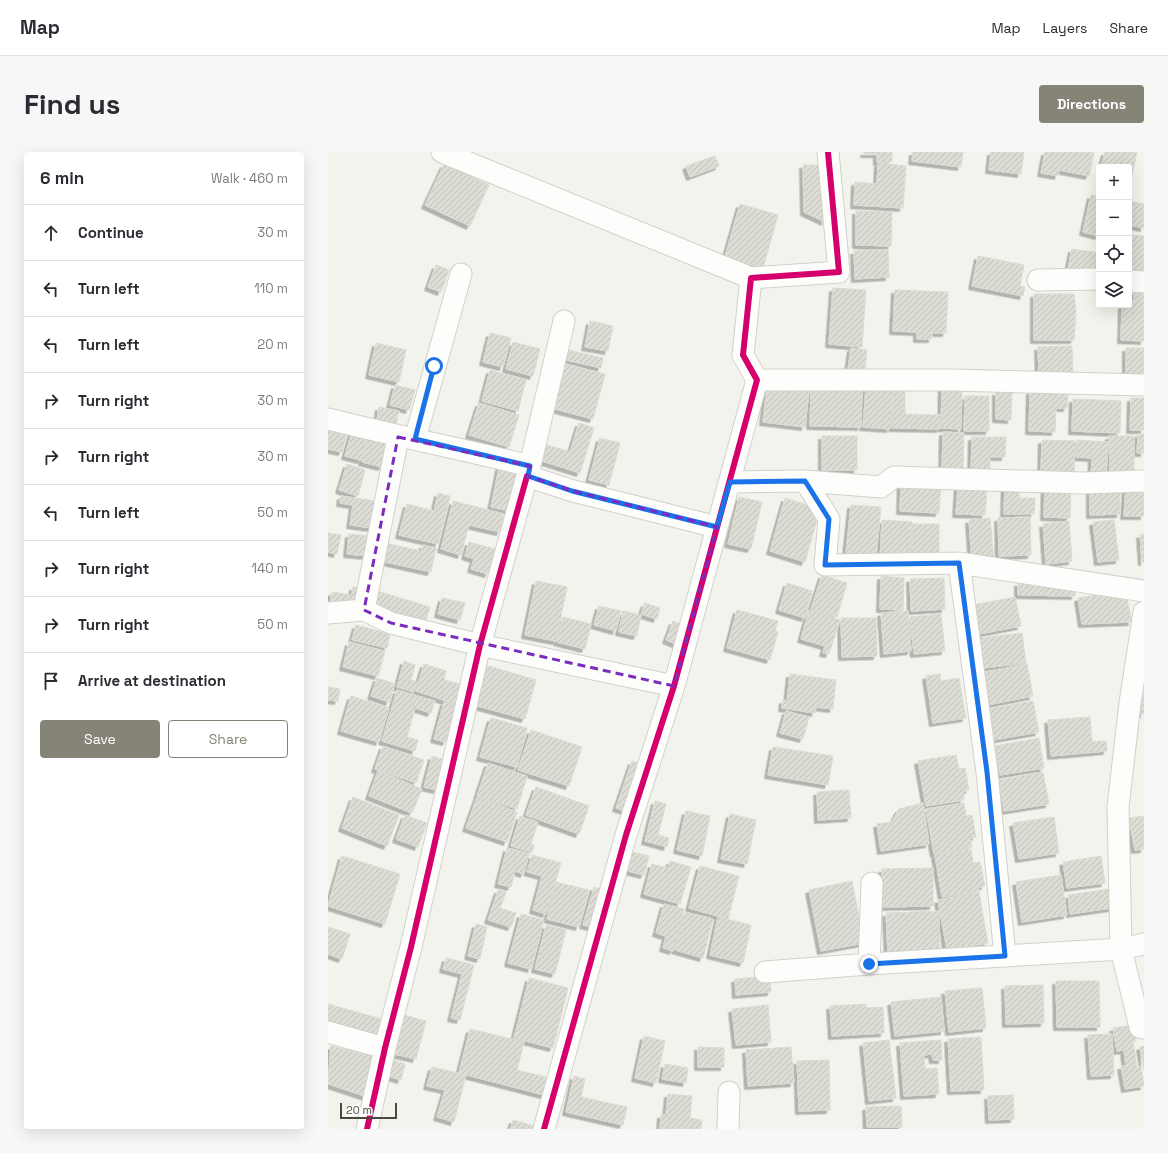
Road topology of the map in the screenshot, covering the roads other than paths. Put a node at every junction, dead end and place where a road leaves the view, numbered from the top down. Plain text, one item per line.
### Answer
1 (442, 152) edge
2 (828, 152) edge
3 (461, 274) dead end
4 (751, 278) junction
5 (1096, 279) edge
6 (1038, 280) dead end
7 (1132, 281) edge
8 (1144, 282) edge
9 (564, 321) dead end
10 (757, 380) junction
11 (1144, 385) edge
12 (328, 419) edge
13 (406, 438) junction
14 (529, 471) junction
15 (805, 481) junction
16 (1144, 481) edge
17 (730, 482) junction
18 (717, 527) junction
19 (959, 563) junction
20 (1144, 591) edge
21 (364, 610) junction
22 (1144, 612) edge
23 (328, 613) edge
24 (480, 645) junction
25 (674, 686) junction
26 (872, 883) dead end
27 (1144, 944) edge
28 (1121, 949) junction
29 (1005, 956) junction
30 (869, 964) junction
31 (765, 972) dead end
32 (1144, 1028) edge
33 (328, 1032) edge
34 (385, 1048) junction
35 (729, 1092) dead end
36 (367, 1129) edge
37 (544, 1129) edge
38 (728, 1129) edge

1 - 4 street
2 - 4 street
3 - 13 street
4 - 10 street
5 - 6 street
7 - 8 street
9 - 14 street
10 - 11 street
10 - 17 street
12 - 13 street
13 - 14 street
13 - 21 street
14 - 18 street
14 - 24 street
15 - 16 street
15 - 17 street
15 - 19 street
17 - 18 street
18 - 25 street
19 - 20 street
19 - 29 street
21 - 23 street
21 - 24 street
22 - 28 street
24 - 25 street
24 - 34 street
25 - 37 street
26 - 30 street
27 - 28 street
28 - 29 street
28 - 32 street
29 - 30 street
30 - 31 street
33 - 34 street
34 - 36 street
35 - 38 street

